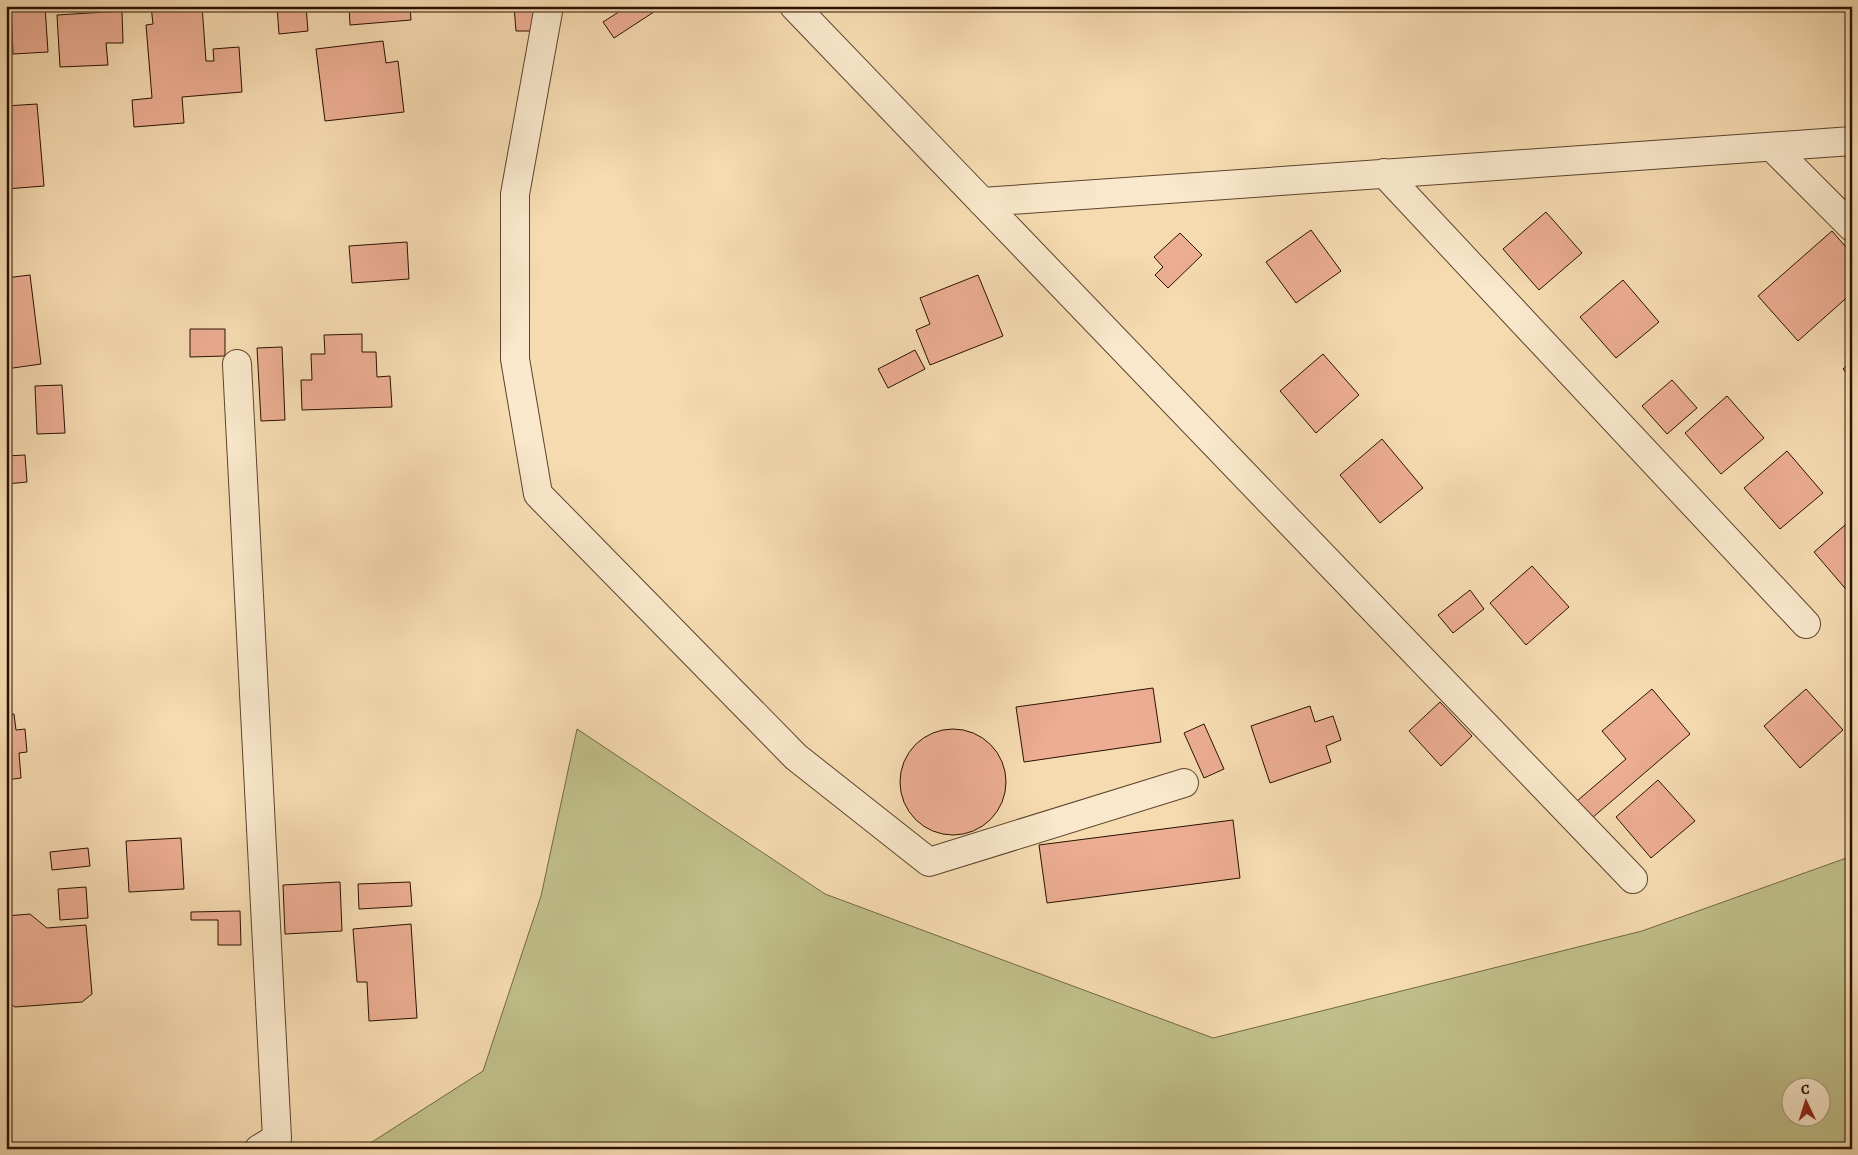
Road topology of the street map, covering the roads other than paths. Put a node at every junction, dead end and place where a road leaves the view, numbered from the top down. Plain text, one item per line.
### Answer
1 (550, 6) edge
2 (794, 6) edge
3 (1852, 141) edge
4 (1773, 148) junction
5 (1384, 173) junction
6 (982, 202) junction
7 (1852, 227) edge
8 (237, 364) dead end
9 (1806, 624) dead end
10 (1184, 783) dead end
11 (1633, 879) dead end
12 (259, 1149) edge

1 - 10 street
2 - 6 street
3 - 4 street
4 - 5 street
4 - 7 street
5 - 6 street
5 - 9 street
6 - 11 street
8 - 12 street

